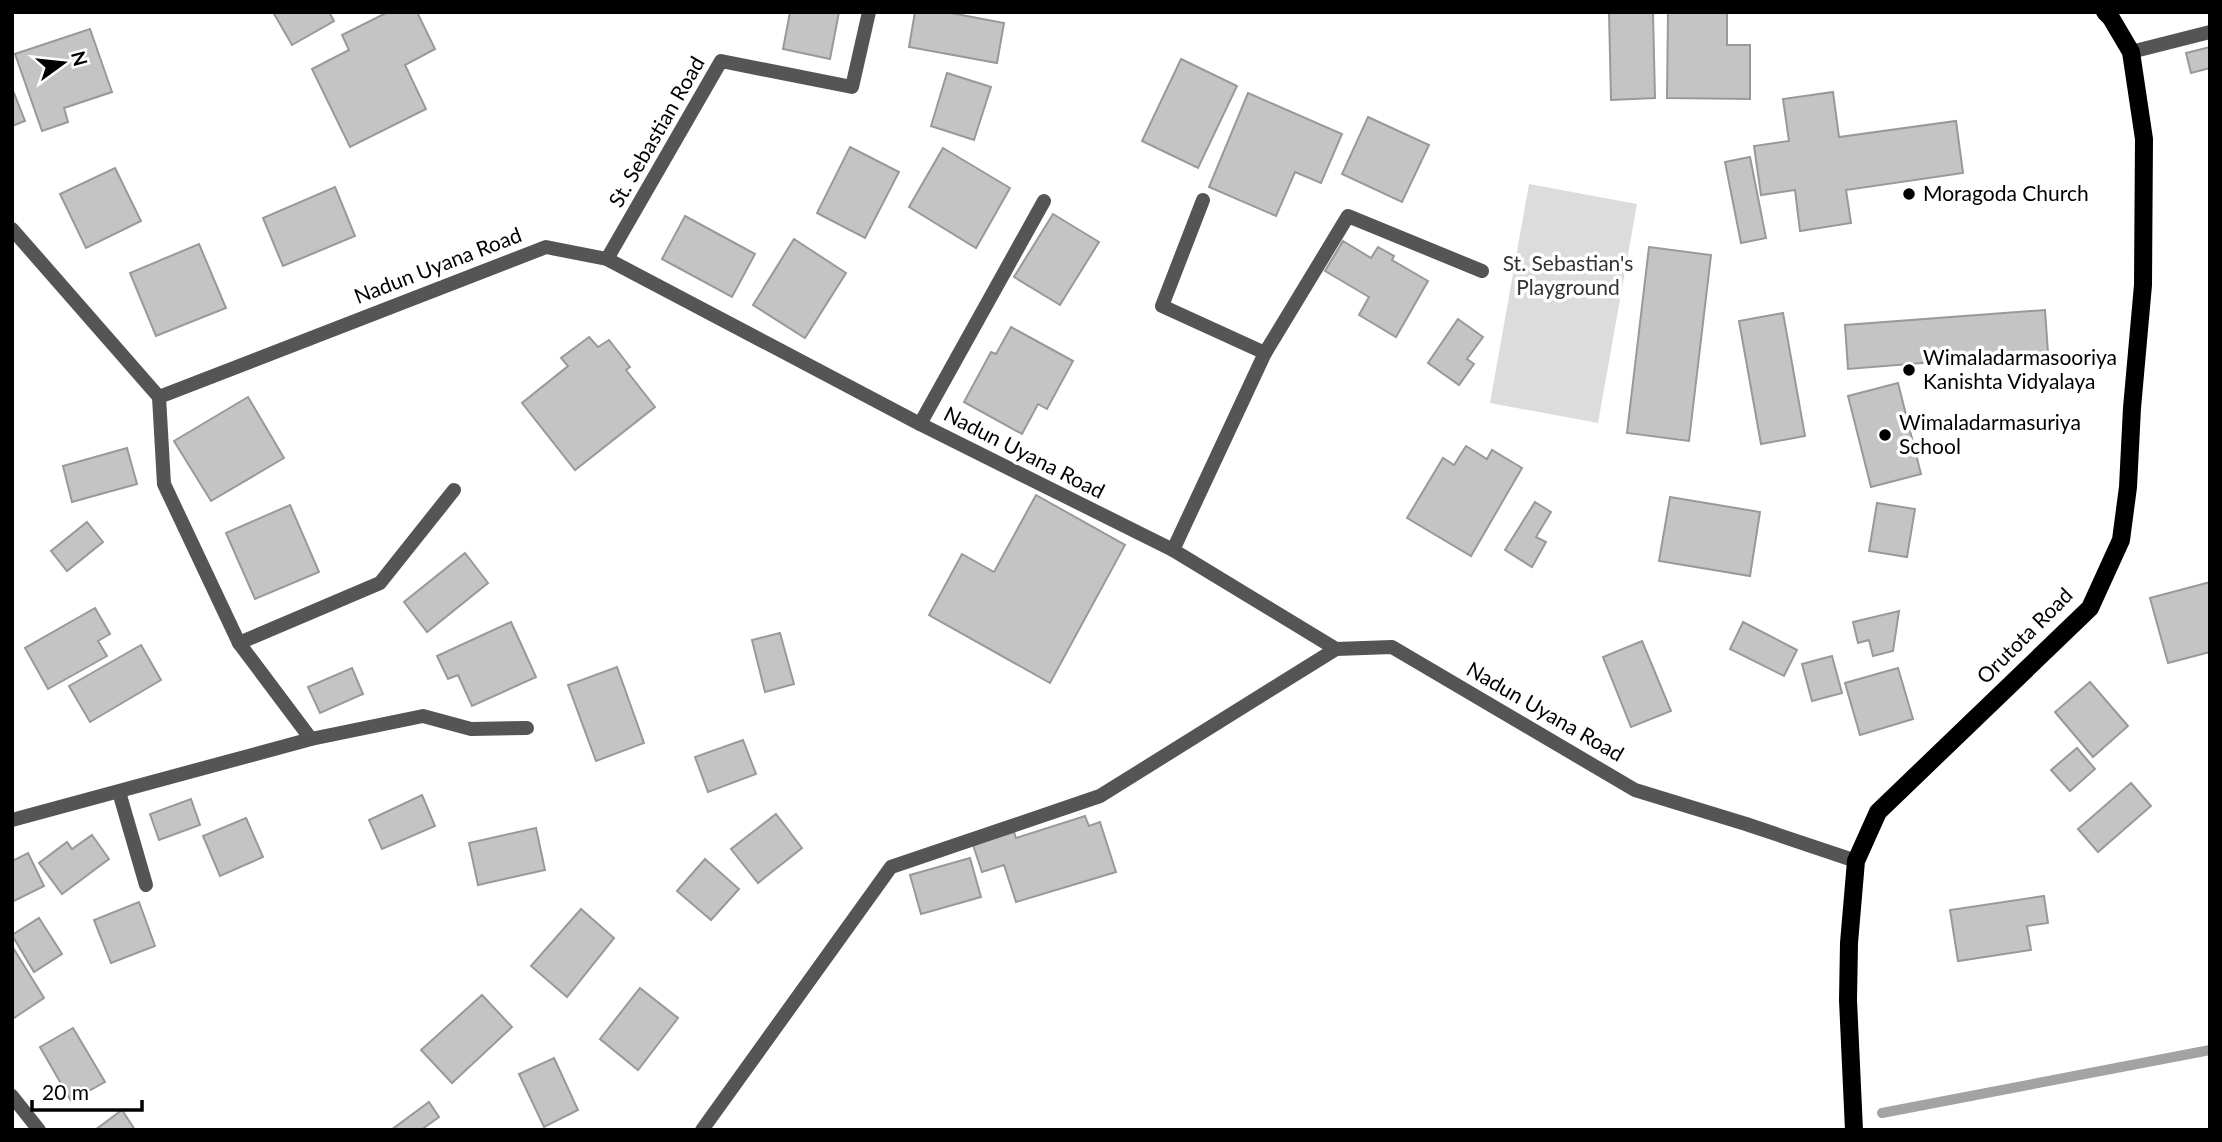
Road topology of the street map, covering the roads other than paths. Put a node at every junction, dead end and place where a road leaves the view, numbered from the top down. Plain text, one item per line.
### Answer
1 (870, 12) edge
2 (2105, 12) edge
3 (2210, 32) edge
4 (2131, 52) junction
5 (1203, 200) dead end
6 (1044, 201) dead end
7 (12, 229) edge
8 (607, 259) junction
9 (1482, 271) dead end
10 (1265, 353) junction
11 (159, 397) junction
12 (920, 424) junction
13 (454, 490) dead end
14 (1173, 550) junction
15 (239, 643) junction
16 (1336, 649) junction
17 (527, 728) dead end
18 (311, 739) junction
19 (119, 792) junction
20 (12, 820) edge
21 (1856, 861) junction
22 (146, 885) dead end
23 (12, 1096) edge
24 (39, 1130) edge
25 (702, 1130) edge
26 (1854, 1130) edge

1 - 8 street, St. Sebastian Road
2 - 4 main road, Orutota Road
3 - 4 street
4 - 21 main road, Orutota Road
5 - 10 street
6 - 12 street
7 - 11 street
8 - 11 street, Nadun Uyana Road
8 - 12 street, Nadun Uyana Road
9 - 10 street
10 - 14 street
11 - 15 street
12 - 14 street, Nadun Uyana Road
13 - 15 street
14 - 16 street, Nadun Uyana Road
15 - 18 street
16 - 21 street, Nadun Uyana Road
16 - 25 street
17 - 18 street
18 - 19 street
19 - 20 street
19 - 22 street
21 - 26 main road, Orutota Road
23 - 24 street

